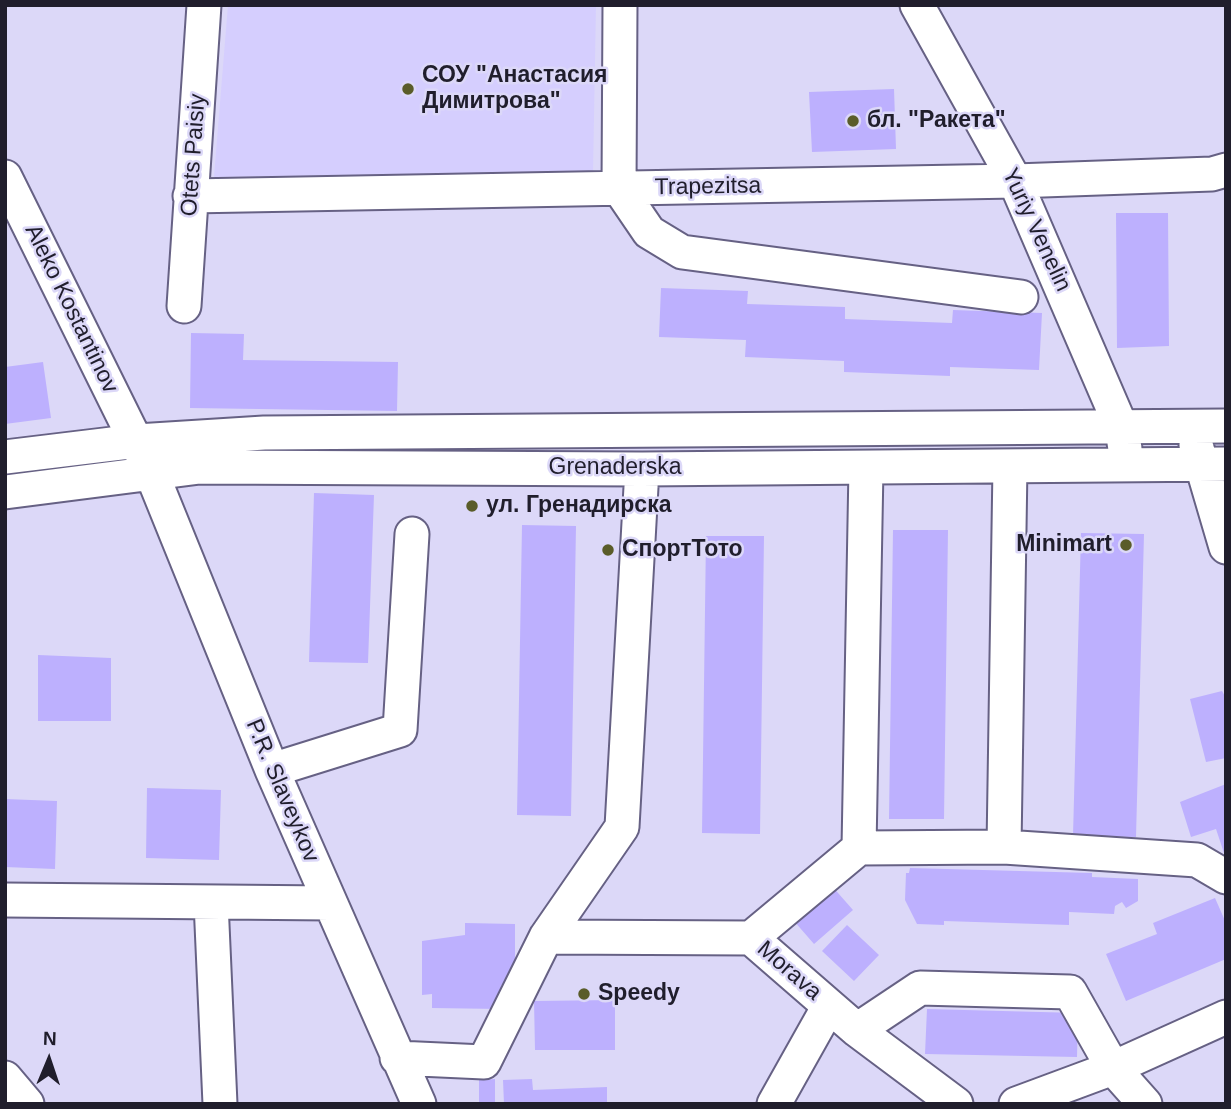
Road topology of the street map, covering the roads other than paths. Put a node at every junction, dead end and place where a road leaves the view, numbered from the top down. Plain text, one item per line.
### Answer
1 (204, 5) edge
2 (620, 5) edge
3 (918, 5) edge
4 (1226, 170) edge
5 (5, 177) edge
6 (1015, 181) junction
7 (619, 188) junction
8 (190, 196) junction
9 (1021, 297) dead end
10 (184, 306) dead end
11 (1226, 426) edge
12 (1192, 428) junction
13 (1122, 429) junction
14 (137, 441) junction
15 (5, 457) edge
16 (1213, 464) edge
17 (1010, 466) junction
18 (1127, 466) junction
19 (866, 468) junction
20 (642, 469) junction
21 (152, 474) junction
22 (5, 492) edge
23 (412, 534) dead end
24 (1226, 547) edge
25 (272, 770) junction
26 (1004, 847) junction
27 (859, 848) junction
28 (1226, 877) edge
29 (5, 900) edge
30 (211, 902) junction
31 (330, 903) junction
32 (546, 937) junction
33 (751, 938) junction
34 (830, 1006) junction
35 (1226, 1017) edge
36 (857, 1030) junction
37 (397, 1058) junction
38 (1113, 1068) junction
39 (5, 1078) edge
40 (27, 1104) edge
41 (220, 1104) edge
42 (419, 1104) edge
43 (774, 1104) edge
44 (956, 1104) edge
45 (1016, 1104) edge
46 (1145, 1104) edge

1 - 8 street, Otets Paisiy
2 - 7 street
3 - 6 street, Yuriy Venelin
4 - 6 street, Trapezitsa
5 - 14 street, Aleko Kostantinov
6 - 7 street, Trapezitsa
6 - 13 street, Yuriy Venelin
7 - 8 street, Trapezitsa
7 - 9 street
8 - 10 street, Otets Paisiy
11 - 12 street, Grenaderska
12 - 13 street, Grenaderska
12 - 16 street
13 - 14 street, Grenaderska
13 - 18 street, Yuriy Venelin
14 - 15 street, Grenaderska
14 - 21 street, Aleko Kostantinov
16 - 18 street, Grenaderska
16 - 24 street
17 - 18 street, Grenaderska
17 - 19 street, Grenaderska
17 - 26 street
19 - 20 street, Grenaderska
19 - 27 street
20 - 21 street, Grenaderska
20 - 32 street
21 - 22 street, Grenaderska
21 - 25 street, P.R. Slaveykov
23 - 25 street
25 - 31 street, P.R. Slaveykov
26 - 27 street
26 - 28 street
27 - 33 street
29 - 30 street
30 - 31 street
30 - 41 street
31 - 37 street, P.R. Slaveykov
32 - 33 street, Morava
32 - 37 street
33 - 34 street, Morava
34 - 36 street, Morava
34 - 43 street
35 - 38 street
36 - 38 street
36 - 44 street, Morava
37 - 42 street, P.R. Slaveykov
38 - 45 street
38 - 46 street
39 - 40 street

